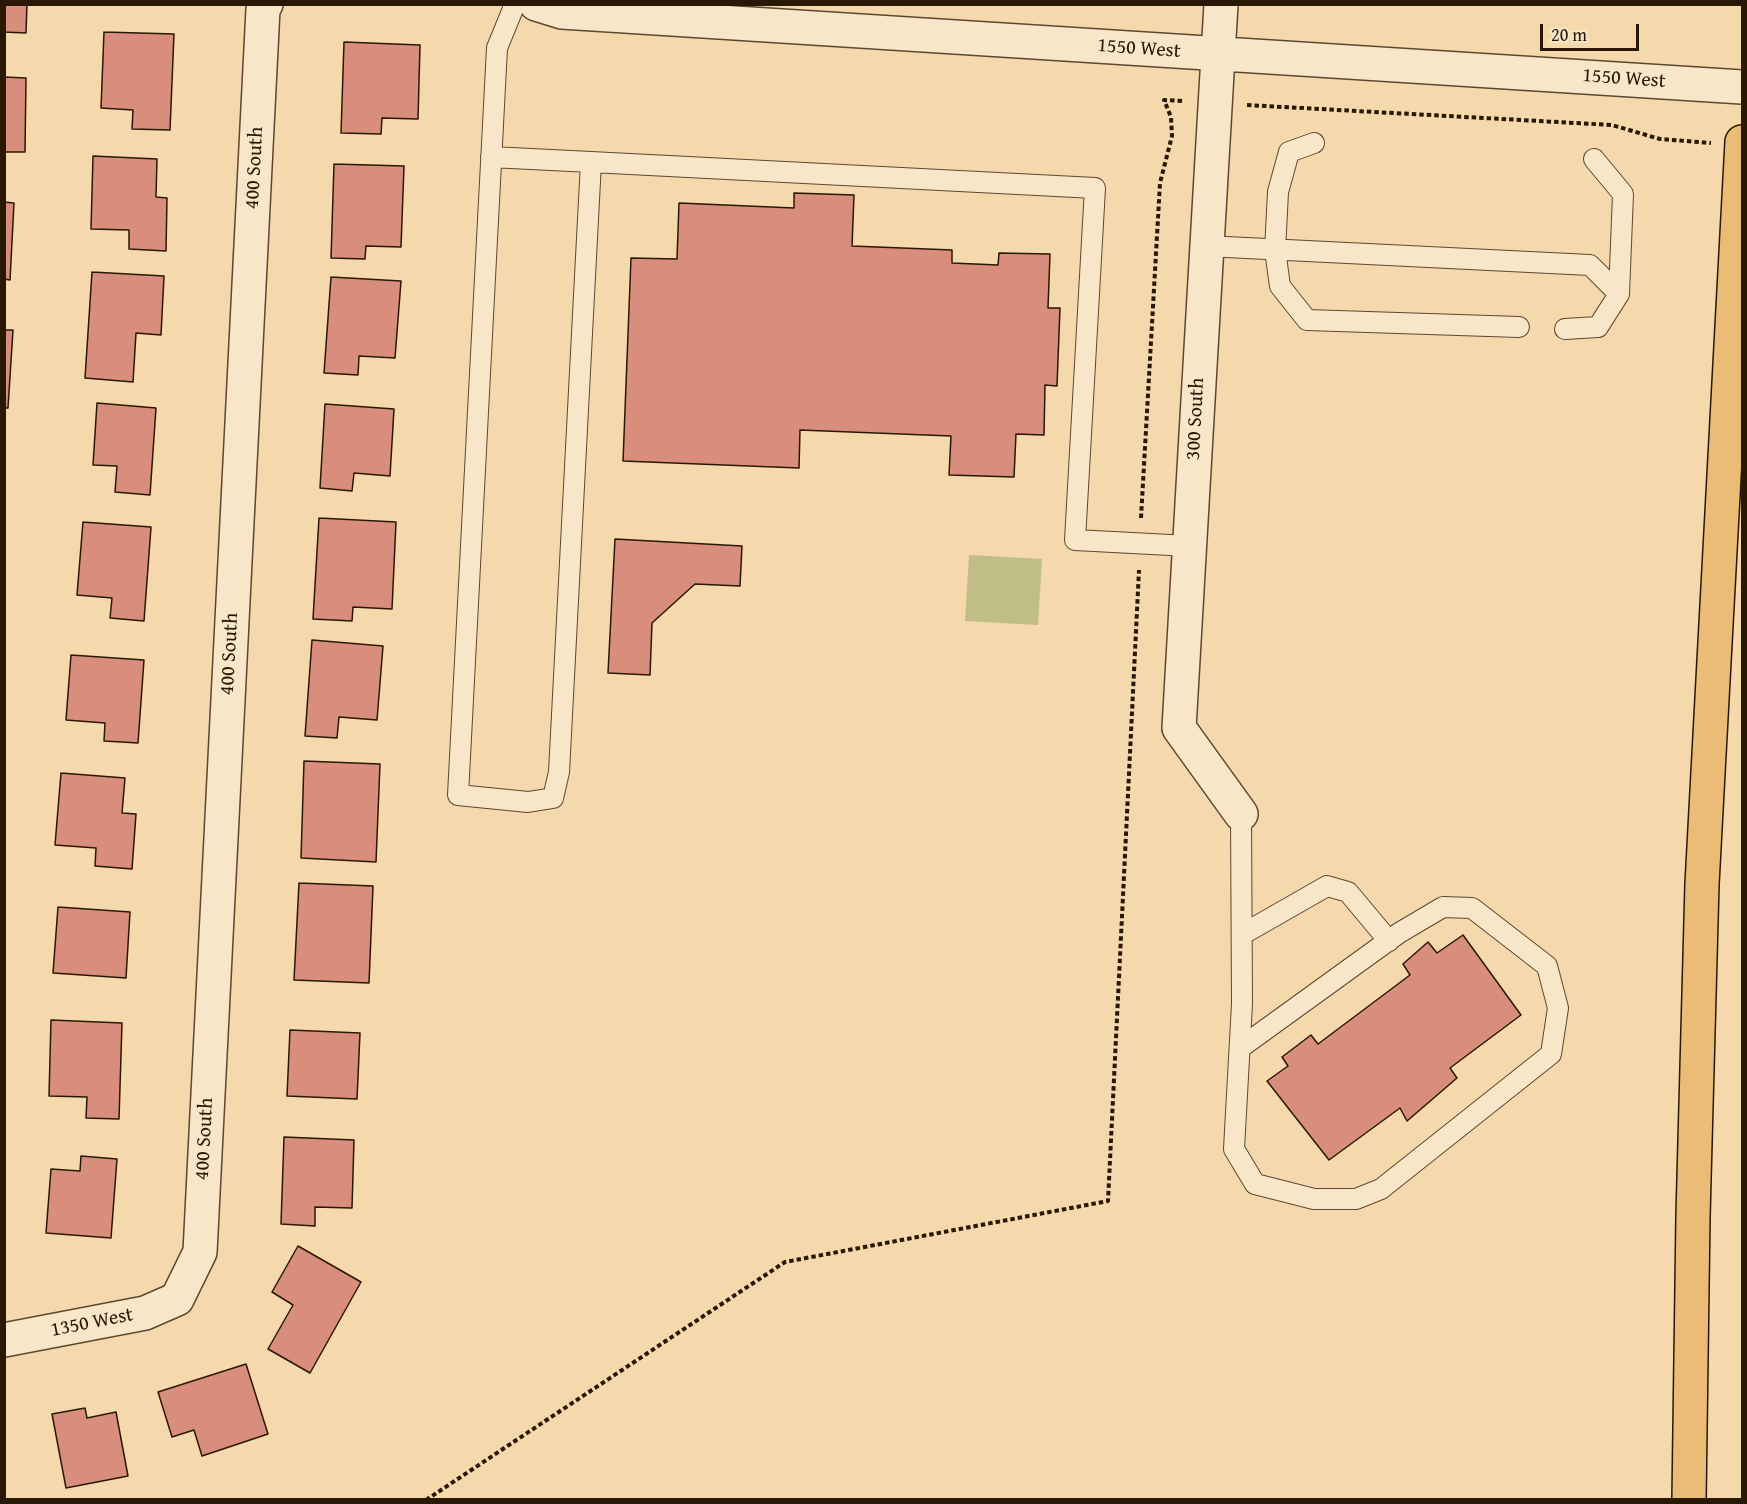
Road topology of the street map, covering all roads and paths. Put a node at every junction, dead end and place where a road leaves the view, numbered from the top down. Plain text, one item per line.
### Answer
1 (266, 4) edge
2 (515, 4) edge
3 (536, 4) edge
4 (1221, 4) edge
5 (1217, 54) junction
6 (1743, 87) edge
7 (1164, 100) dead end
8 (1257, 106) dead end
9 (1314, 143) dead end
10 (1742, 144) edge
11 (491, 157) junction
12 (1594, 159) dead end
13 (591, 162) junction
14 (1206, 246) junction
15 (1275, 250) junction
16 (1619, 294) junction
17 (1519, 327) dead end
18 (1564, 329) dead end
19 (1140, 542) junction
20 (1189, 546) junction
21 (1241, 814) joint
22 (1243, 934) junction
23 (1389, 941) junction
24 (1240, 1048) junction
25 (177, 1299) joint
26 (4, 1340) edge
27 (426, 1500) edge
28 (1689, 1500) edge

1 - 25 street, 400 South
2 - 11 lane
3 - 5 street, 1550 West
4 - 5 street, 300 South
5 - 6 street, 1550 West
5 - 14 street, 300 South
7 - 19 path
8 - 10 path
9 - 15 lane
10 - 28 main road
11 - 13 lane
11 - 13 lane
12 - 16 lane
13 - 19 lane
14 - 15 lane
14 - 20 street, 300 South
15 - 16 lane
15 - 17 lane
16 - 18 lane
19 - 20 lane
19 - 27 path
20 - 21 street, 300 South
21 - 22 lane
22 - 23 lane
22 - 24 lane
23 - 24 lane
23 - 24 lane
25 - 26 street, 1350 West

